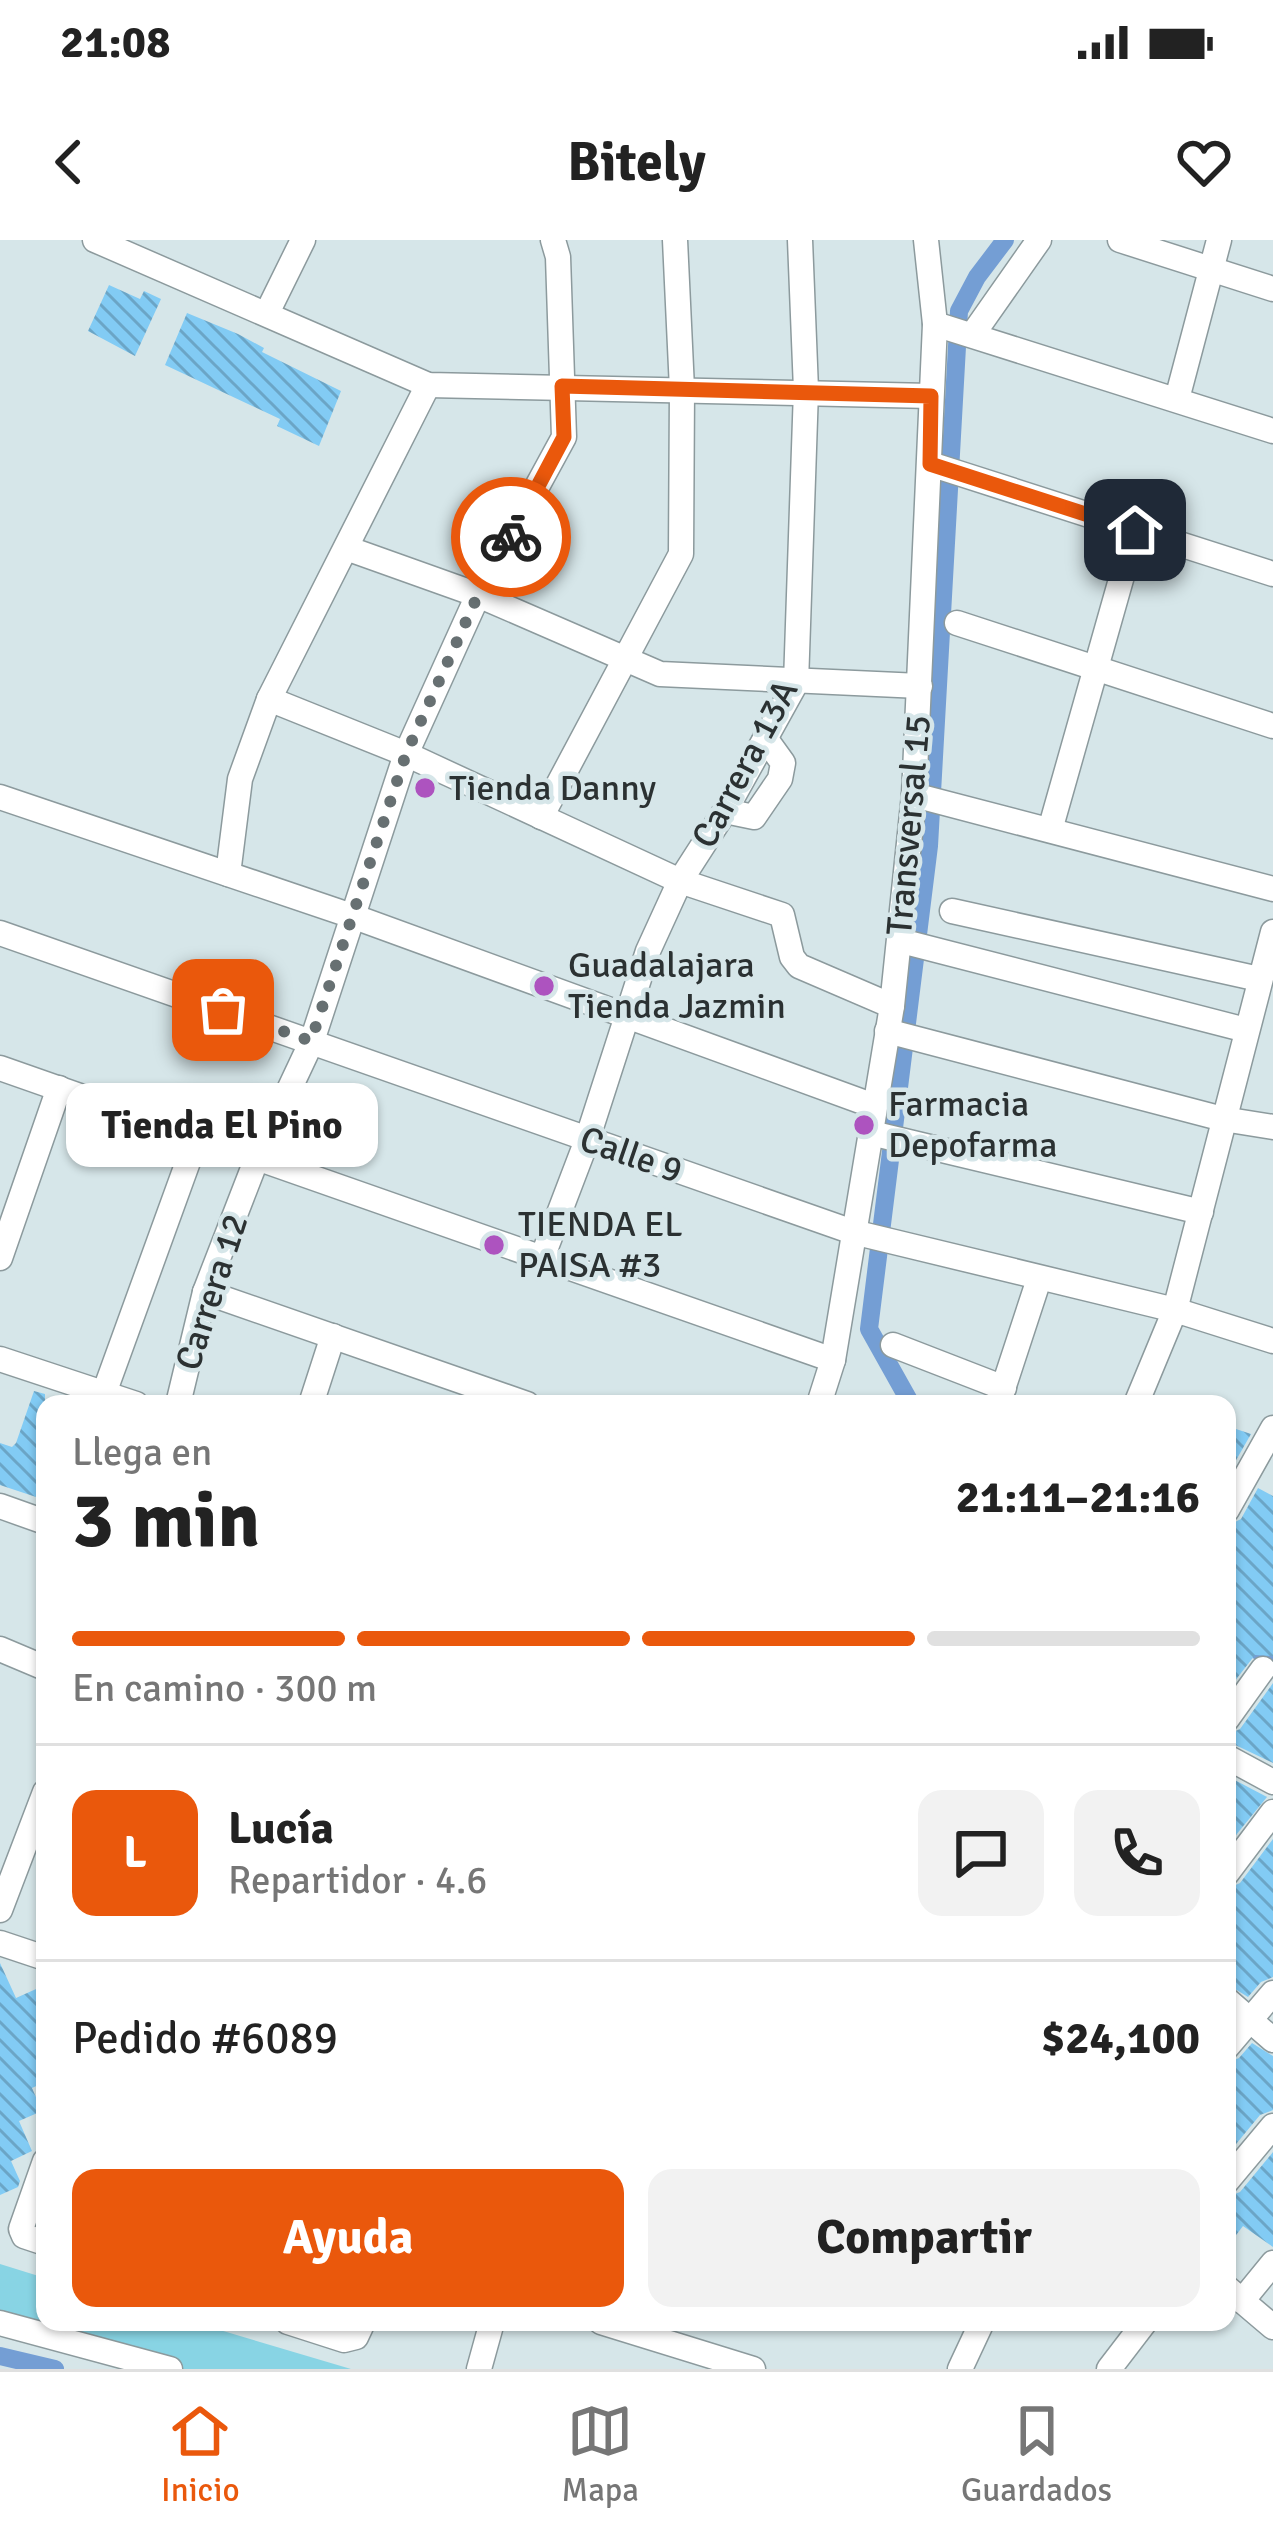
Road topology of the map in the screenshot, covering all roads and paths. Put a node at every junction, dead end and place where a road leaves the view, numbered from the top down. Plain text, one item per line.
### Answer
1 (94, 240) edge
2 (303, 240) edge
3 (554, 240) edge
4 (675, 240) edge
5 (800, 240) edge
6 (926, 240) edge
7 (1039, 240) edge
8 (1120, 240) edge
9 (1219, 240) edge
10 (125, 245) edge
11 (1211, 268) junction
12 (1273, 289) edge
13 (267, 313) junction
14 (955, 330) junction
15 (428, 385) junction
16 (562, 386) junction
17 (682, 389) junction
18 (806, 391) junction
19 (931, 396) junction
20 (1177, 398) junction
21 (1273, 431) edge
22 (945, 468) junction
23 (1135, 530) junction
24 (349, 549) junction
25 (1273, 574) edge
26 (478, 595) junction
27 (957, 623) dead end
28 (623, 661) junction
29 (1096, 668) junction
30 (796, 683) junction
31 (920, 686) junction
32 (269, 699) junction
33 (1273, 726) edge
34 (406, 754) junction
35 (0, 797) edge
36 (925, 798) junction
37 (541, 817) junction
38 (1050, 830) junction
39 (228, 874) junction
40 (680, 881) junction
41 (1273, 889) edge
42 (952, 911) dead end
43 (352, 916) junction
44 (1273, 932) edge
45 (0, 933) edge
46 (912, 943) junction
47 (1259, 980) junction
48 (629, 1019) junction
49 (897, 1027) junction
50 (1246, 1030) junction
51 (311, 1041) junction
52 (0, 1068) edge
53 (58, 1088) junction
54 (874, 1106) junction
55 (1222, 1119) junction
56 (1273, 1127) edge
57 (888, 1137) junction
58 (197, 1138) junction
59 (587, 1140) junction
60 (257, 1158) junction
61 (1201, 1212) junction
62 (7, 1220) edge
63 (860, 1233) junction
64 (0, 1258) edge
65 (542, 1258) junction
66 (1039, 1279) junction
67 (205, 1292) junction
68 (1174, 1310) junction
69 (333, 1336) junction
70 (1273, 1341) edge
71 (893, 1345) dead end
72 (0, 1359) edge
73 (833, 1360) junction
74 (100, 1395) edge
75 (103, 1395) edge
76 (180, 1395) edge
77 (313, 1395) edge
78 (501, 1395) edge
79 (822, 1395) edge
80 (999, 1395) edge
81 (1001, 1395) edge
82 (1140, 1395) edge
83 (1273, 1428) edge
84 (1236, 1494) edge
85 (0, 1506) edge
86 (36, 1519) edge
87 (0, 1649) edge
88 (36, 1665) edge
89 (1263, 1669) dead end
90 (1236, 1706) edge
91 (1236, 1762) edge
92 (1273, 1782) edge
93 (1273, 1812) edge
94 (36, 1816) edge
95 (1236, 1861) edge
96 (0, 1910) edge
97 (0, 1943) edge
98 (36, 1955) edge
99 (1273, 1993) edge
100 (1236, 2008) edge
101 (1250, 2020) junction
102 (1236, 2036) edge
103 (1273, 2039) edge
104 (1273, 2126) edge
105 (1236, 2170) edge
106 (36, 2188) edge
107 (36, 2240) edge
108 (1273, 2263) edge
109 (1236, 2293) edge
110 (1236, 2297) edge
111 (0, 2323) edge
112 (1273, 2326) edge
113 (316, 2331) edge
114 (359, 2331) edge
115 (489, 2331) edge
116 (630, 2331) edge
117 (978, 2331) edge
118 (1137, 2331) edge
119 (170, 2369) edge
120 (478, 2369) edge
121 (753, 2369) edge
122 (960, 2369) edge
123 (1109, 2369) edge

1 - 10 street
2 - 13 street
3 - 16 street, Carrera 12
4 - 17 street
5 - 18 street, Carrera 13A
6 - 14 street, Transversal 15
7 - 14 street
8 - 11 street
9 - 11 street
10 - 13 street
11 - 12 street
11 - 20 street
13 - 15 street
14 - 19 street, Transversal 15
14 - 20 street
15 - 16 street
15 - 24 street
16 - 17 street
16 - 26 street, Carrera 12
17 - 18 street
17 - 28 street
18 - 19 street
18 - 30 street, Carrera 13A
19 - 22 street, Transversal 15
20 - 21 street
22 - 23 street
22 - 31 street, Transversal 15
23 - 25 street
23 - 29 street
24 - 26 street
24 - 32 street
26 - 28 street
26 - 34 street, Carrera 12
27 - 29 street
28 - 30 street
28 - 37 street
29 - 33 street
29 - 38 street
30 - 31 street
30 - 40 street, Carrera 13A
31 - 36 street, Transversal 15
32 - 34 street
32 - 39 street
34 - 37 street
34 - 43 street, Carrera 12
35 - 39 street
36 - 38 street
36 - 46 street, Transversal 15
37 - 40 street
38 - 41 street
39 - 43 street
40 - 48 street, Carrera 13A
40 - 49 street
42 - 47 street
43 - 48 street
43 - 51 street, Carrera 12
44 - 47 street
45 - 51 street, Calle 9
46 - 49 street, Transversal 15
46 - 50 street
47 - 50 street
48 - 54 street
48 - 59 street, Carrera 13A
49 - 54 street, Transversal 15
49 - 55 street
50 - 55 street
51 - 59 street, Calle 9
51 - 60 street, Carrera 12
52 - 53 street
53 - 58 street
53 - 62 street
54 - 57 street, Transversal 15
55 - 56 street
55 - 61 street
57 - 61 street
57 - 63 street, Transversal 15
58 - 60 street
58 - 75 street
59 - 63 street, Calle 9
59 - 65 street, Carrera 13A
60 - 65 street
60 - 67 street, Carrera 12
61 - 68 street
62 - 64 street
63 - 66 street, Calle 9
63 - 73 street, Transversal 15
65 - 73 street
66 - 68 street, Calle 9
66 - 81 street
67 - 69 street
67 - 76 street, Carrera 12
68 - 70 street, Calle 9
68 - 82 street
69 - 77 street
69 - 78 street
71 - 80 street
72 - 74 street
73 - 79 street, Transversal 15
83 - 84 street
85 - 86 street
87 - 88 street
89 - 90 street
91 - 92 street
93 - 95 street
94 - 96 street
97 - 98 street
99 - 101 street
100 - 101 street
101 - 102 street
101 - 103 street
104 - 105 street
106 - 107 street
108 - 109 street
110 - 112 street
111 - 119 street
113 - 114 street
115 - 120 street
116 - 121 street
117 - 122 street
118 - 123 street

